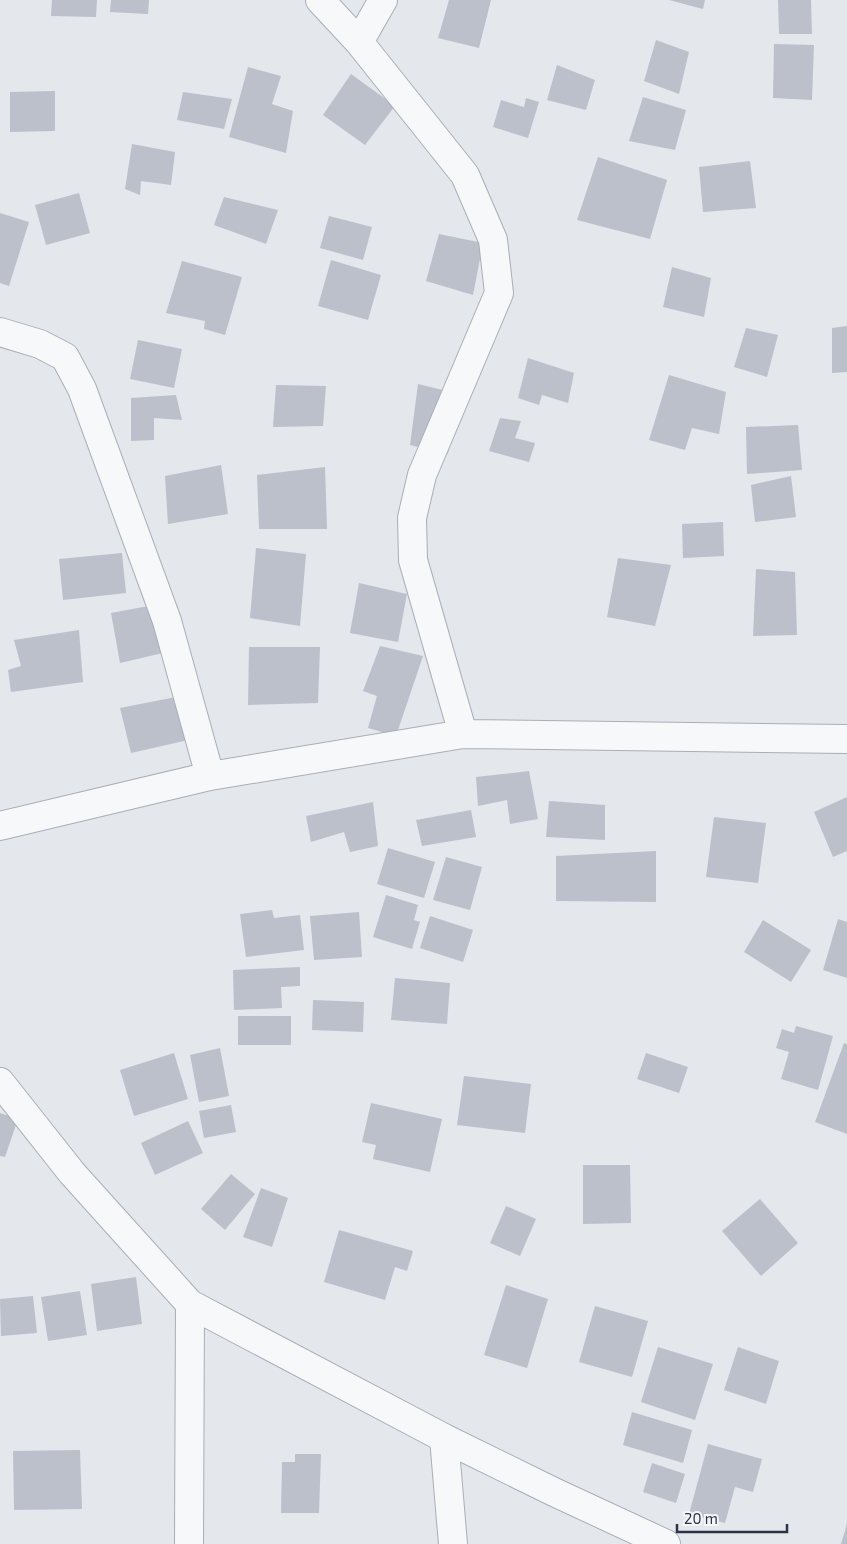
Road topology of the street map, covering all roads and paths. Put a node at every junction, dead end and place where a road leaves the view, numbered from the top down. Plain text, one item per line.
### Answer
1 (320, 0) edge
2 (383, 0) edge
3 (359, 42) junction
4 (0, 332) edge
5 (463, 734) junction
6 (847, 739) edge
7 (210, 776) junction
8 (0, 826) edge
9 (0, 1082) edge
10 (190, 1304) junction
11 (444, 1438) junction
12 (189, 1544) edge
13 (453, 1544) edge
14 (666, 1544) edge

1 - 3 street
2 - 3 street
3 - 5 street
4 - 7 street
5 - 6 street
5 - 7 street
7 - 8 street
9 - 10 street
10 - 11 street
10 - 12 street
11 - 13 street
11 - 14 street

